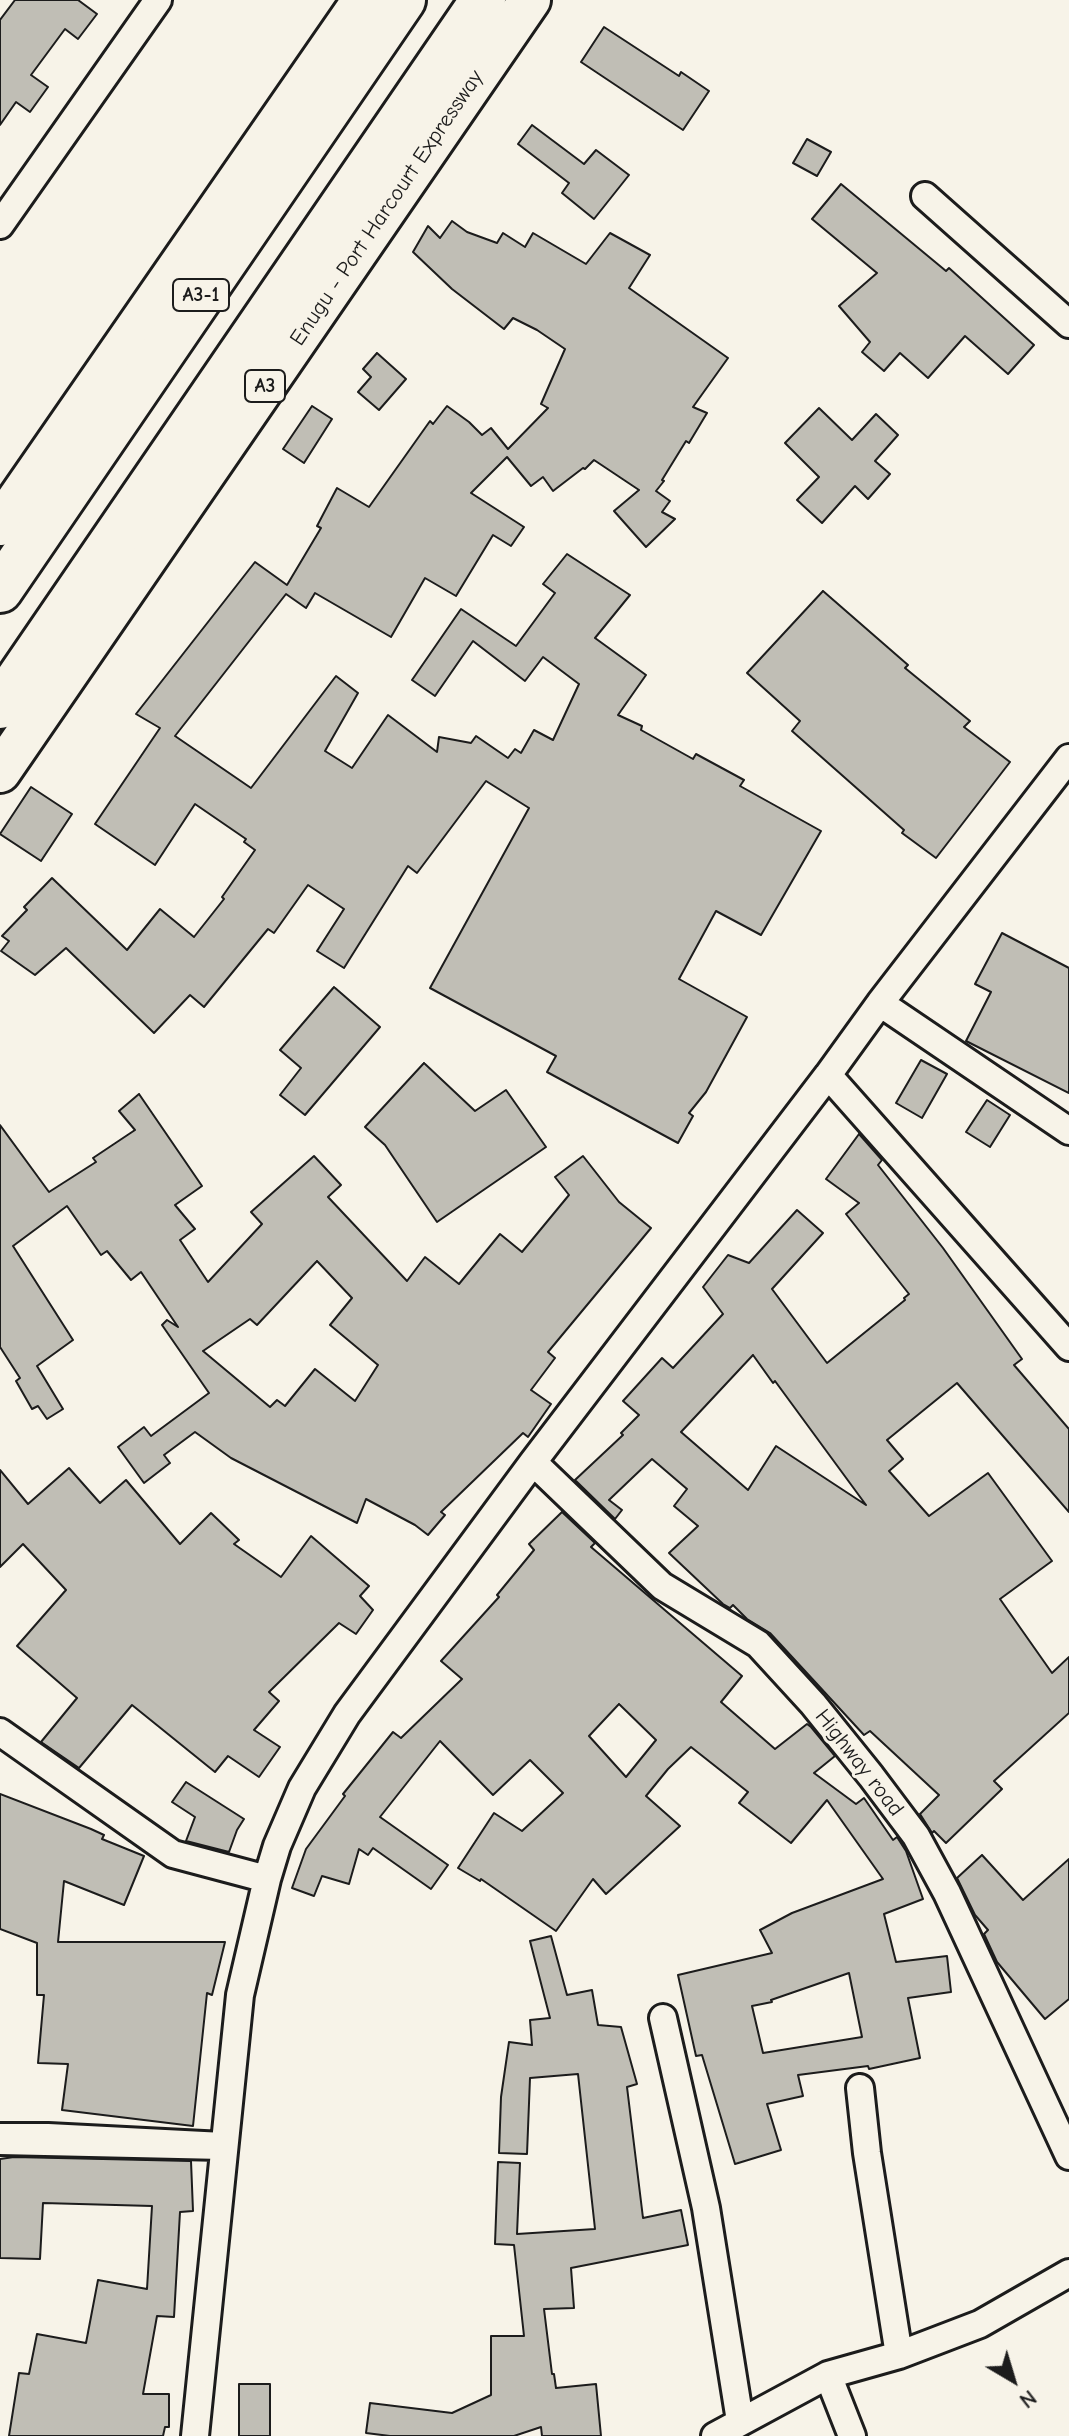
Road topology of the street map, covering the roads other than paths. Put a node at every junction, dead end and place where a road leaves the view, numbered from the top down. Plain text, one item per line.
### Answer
1 (158, 0) edge
2 (363, 0) edge
3 (403, 0) edge
4 (483, 0) edge
5 (530, 0) edge
6 (324, 115) junction
7 (379, 153) junction
8 (925, 196) dead end
9 (0, 225) edge
10 (1069, 324) edge
11 (0, 525) edge
12 (0, 590) edge
13 (0, 706) edge
14 (1069, 758) edge
15 (0, 772) edge
16 (880, 1003) junction
17 (828, 1075) junction
18 (1069, 1131) edge
19 (1069, 1347) edge
20 (533, 1462) junction
21 (0, 1732) edge
22 (267, 1879) junction
23 (663, 2018) dead end
24 (860, 2088) dead end
25 (0, 2139) edge
26 (223, 2146) junction
27 (1069, 2156) edge
28 (1069, 2273) edge
29 (899, 2355) junction
30 (828, 2375) junction
31 (740, 2421) junction
32 (195, 2436) edge
33 (715, 2436) edge
34 (852, 2436) edge

1 - 9 street
2 - 11 main road
3 - 6 highway, A3-1
4 - 7 highway, Enugu - Port Harcourt Expressway
5 - 15 main road, Enugu - Port Harcourt Expressway / A3
6 - 7 highway
6 - 12 highway, A3-1
7 - 13 highway, Enugu - Port Harcourt Expressway
8 - 10 street
14 - 16 street
16 - 17 street
16 - 18 street
17 - 19 street
17 - 20 street
20 - 22 street
20 - 27 street, Highway road
21 - 22 street
22 - 26 street
23 - 31 street
24 - 29 street
25 - 26 street
26 - 32 street
28 - 29 street
29 - 30 street
30 - 31 street
30 - 34 street
31 - 33 street

